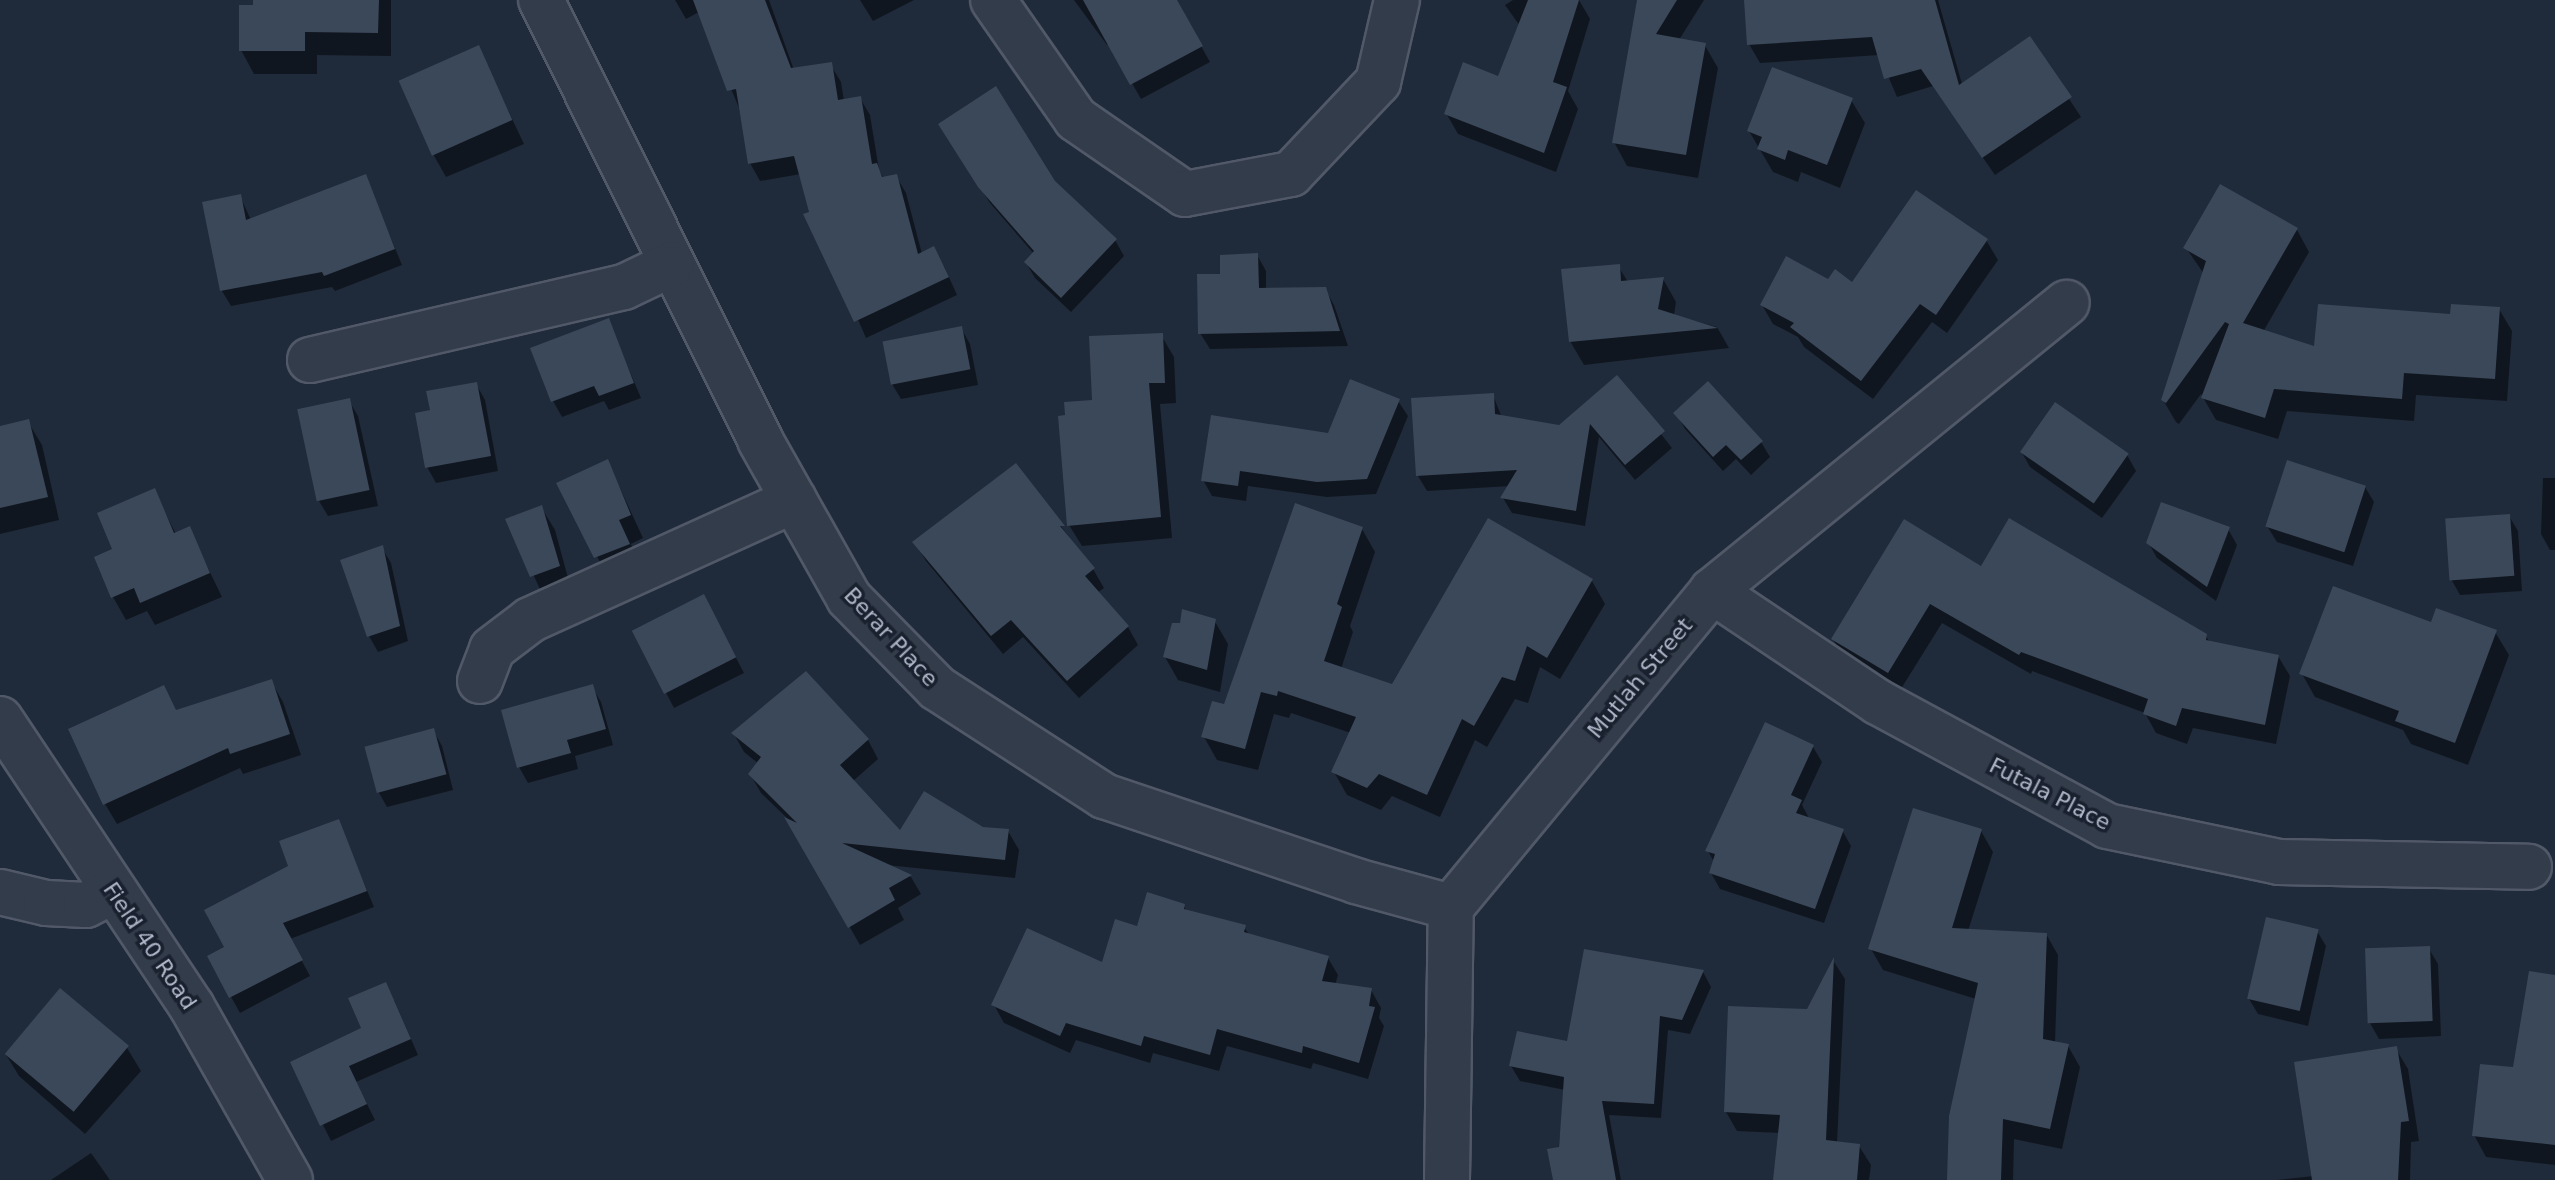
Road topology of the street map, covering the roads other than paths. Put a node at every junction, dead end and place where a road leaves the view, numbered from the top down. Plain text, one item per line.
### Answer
1 (541, 0) edge
2 (993, 0) edge
3 (1397, 0) edge
4 (672, 264) junction
5 (2067, 303) dead end
6 (310, 360) dead end
7 (794, 500) junction
8 (1712, 591) junction
9 (480, 681) dead end
10 (0, 719) edge
11 (2529, 867) dead end
12 (113, 891) junction
13 (0, 892) edge
14 (1451, 907) junction
15 (290, 1180) edge
16 (1447, 1180) edge

1 - 4 street, Berar Place
2 - 3 street
4 - 6 street
4 - 7 street, Berar Place
5 - 8 street, Mutlah Street
7 - 9 street
7 - 14 street, Berar Place
8 - 11 street, Futala Place
8 - 14 street, Mutlah Street
10 - 12 street, Field 40 Road
12 - 13 street
12 - 15 street, Field 40 Road
14 - 16 street

